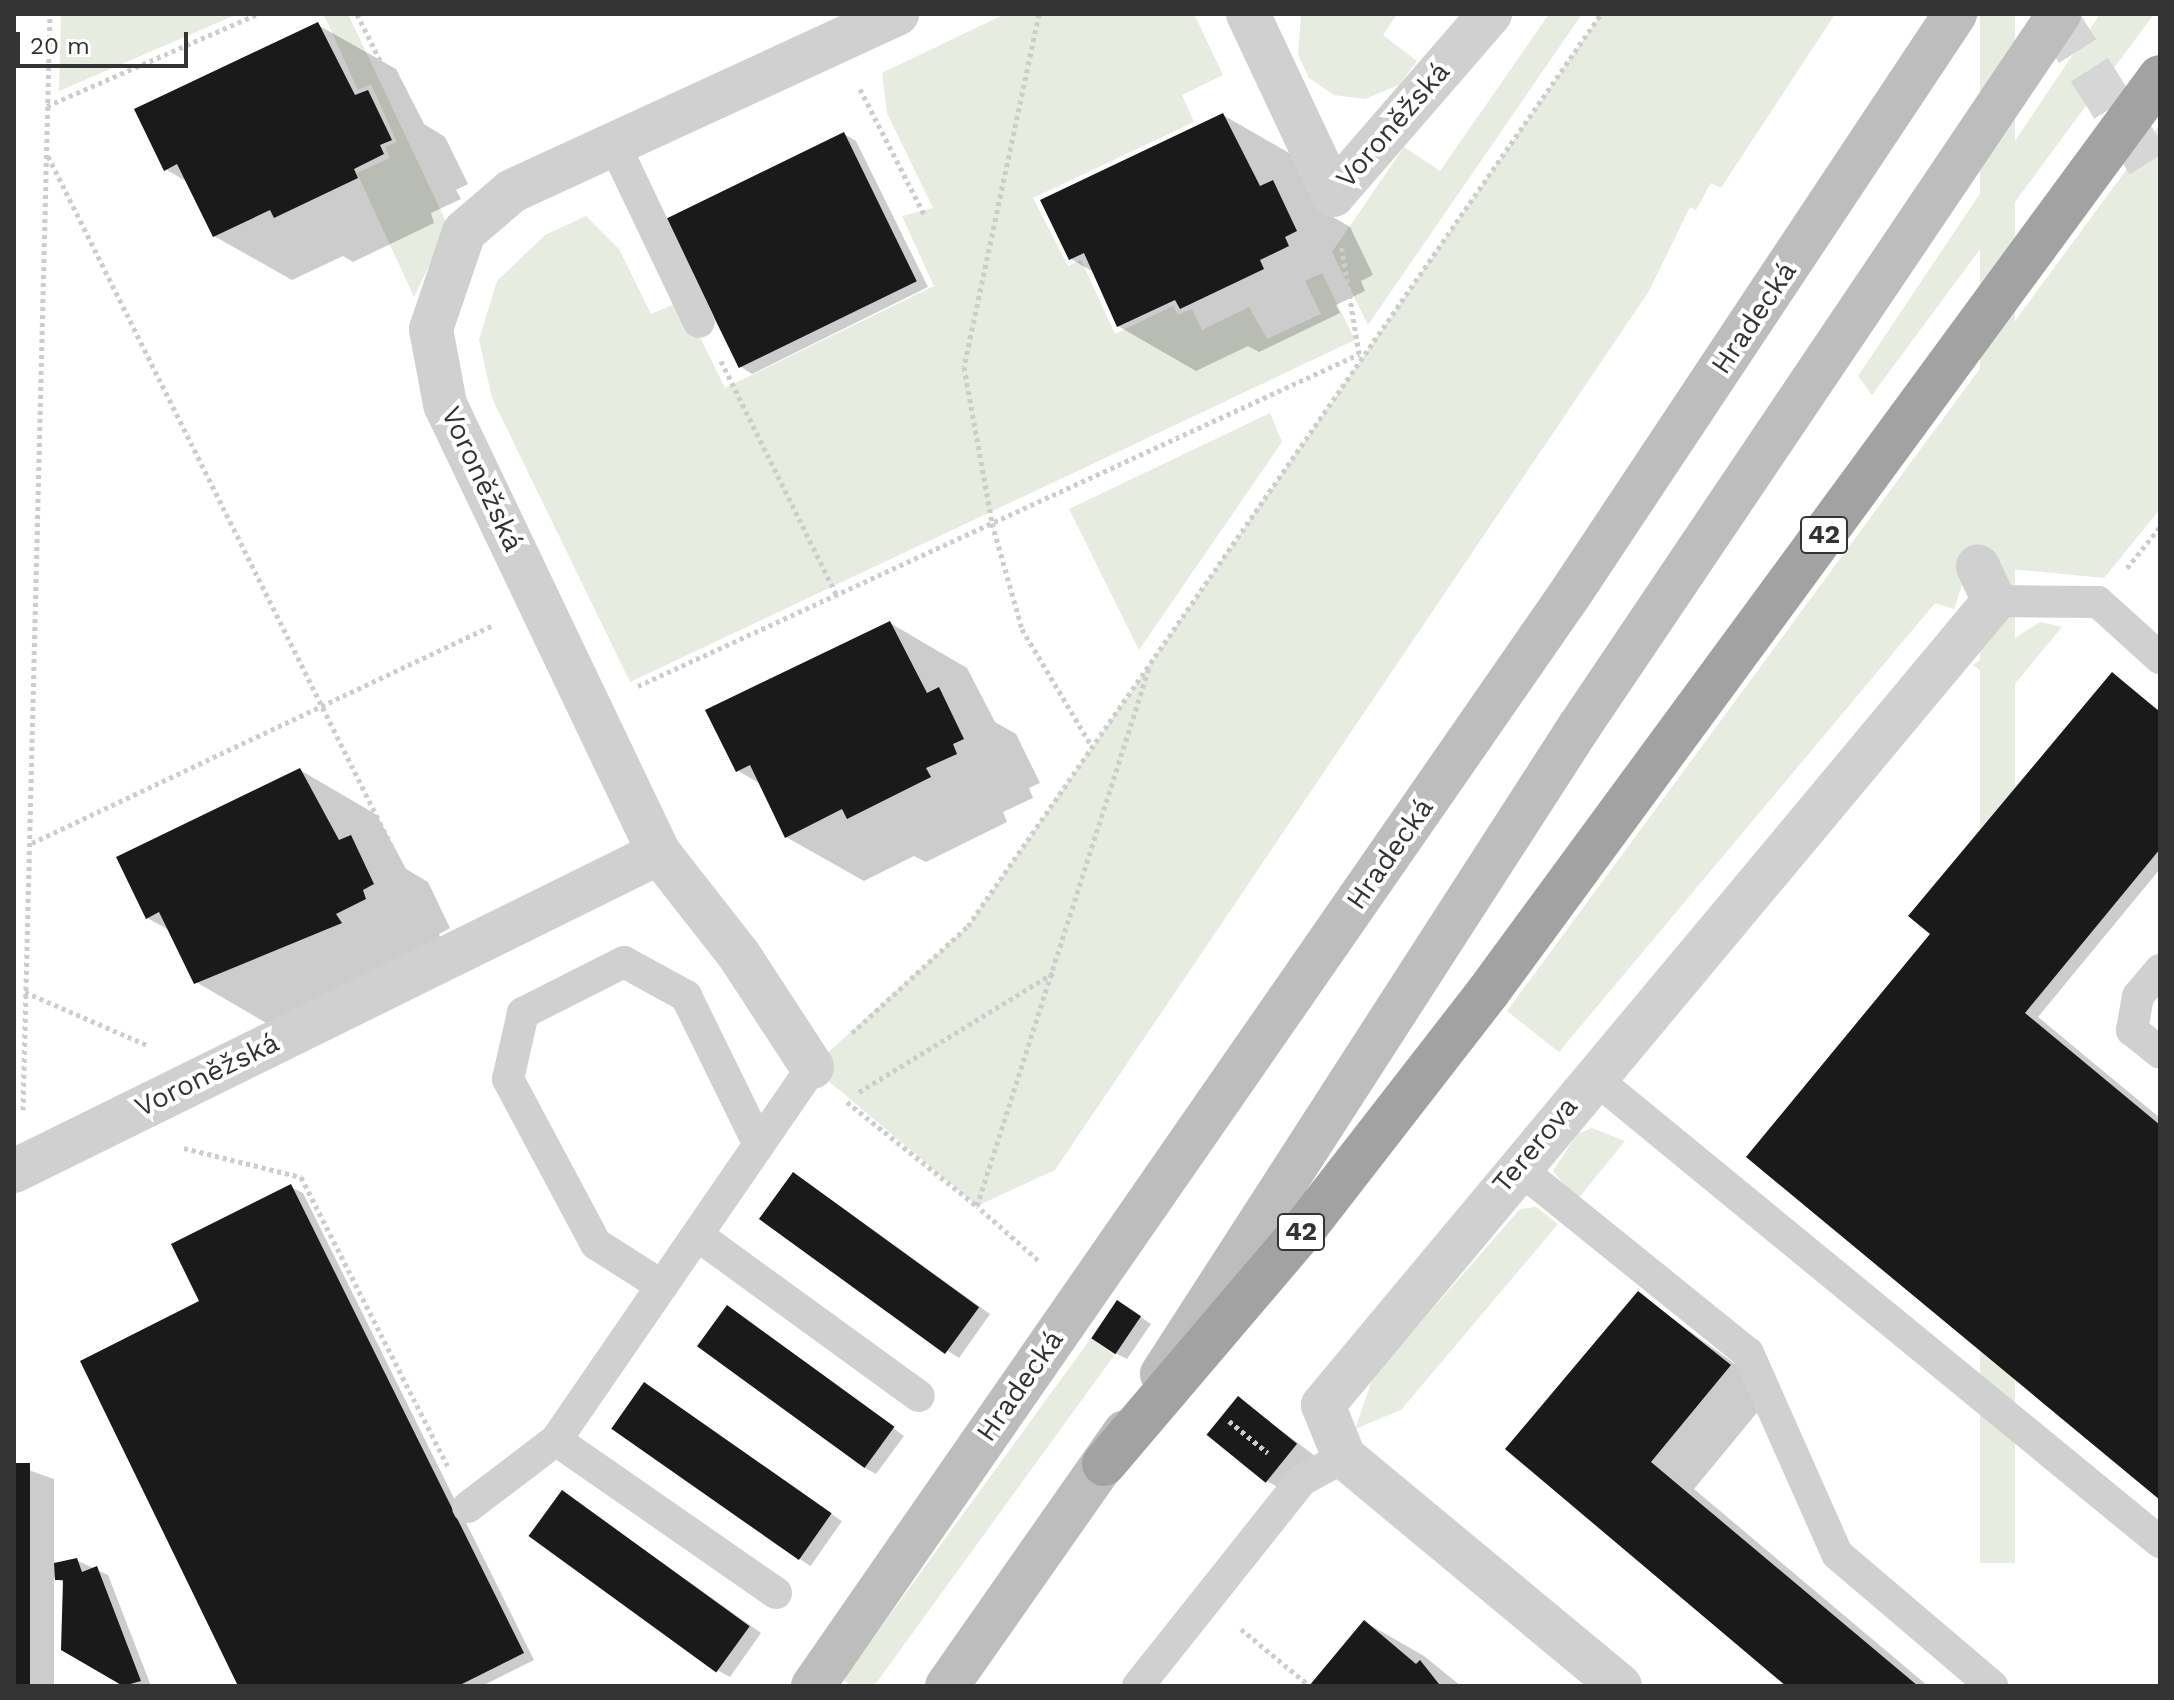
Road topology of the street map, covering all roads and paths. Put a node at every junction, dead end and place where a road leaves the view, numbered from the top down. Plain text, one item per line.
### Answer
1 (50, 14) edge
2 (258, 14) edge
3 (357, 14) edge
4 (897, 14) edge
5 (1039, 14) edge
6 (1248, 14) edge
7 (1490, 14) edge
8 (1601, 14) edge
9 (1955, 14) edge
10 (2059, 14) edge
11 (837, 42) junction
12 (2160, 77) edge
13 (47, 106) junction
14 (614, 144) junction
15 (48, 155) junction
16 (1333, 195) junction
17 (925, 216) dead end
18 (464, 232) junction
19 (699, 322) joint
20 (1359, 354) junction
21 (992, 523) junction
22 (1986, 584) joint
23 (836, 594) junction
24 (540, 602) junction
25 (2160, 658) edge
26 (1150, 663) junction
27 (319, 708) junction
28 (590, 708) junction
29 (1091, 745) junction
30 (32, 844) junction
31 (659, 853) junction
32 (447, 957) junction
33 (2160, 970) edge
34 (1056, 972) junction
35 (25, 992) junction
36 (2160, 1053) edge
37 (812, 1067) junction
38 (211, 1074) junction
39 (1592, 1076) junction
40 (757, 1141) junction
41 (179, 1147) dead end
42 (1516, 1166) junction
43 (18, 1169) edge
44 (977, 1206) junction
45 (697, 1235) junction
46 (1038, 1260) dead end
47 (662, 1286) junction
48 (919, 1396) dead end
49 (1229, 1421) dead end
50 (556, 1440) junction
51 (1344, 1457) junction
52 (1282, 1463) dead end
53 (1104, 1464) junction
54 (468, 1507) joint
55 (2160, 1542) edge
56 (776, 1593) dead end
57 (1206, 1601) junction
58 (813, 1686) edge
59 (947, 1686) edge
60 (1138, 1686) edge
61 (1310, 1686) edge
62 (1620, 1686) edge
63 (1992, 1686) edge

1 - 13 path
2 - 13 path
3 - 18 path
4 - 11 street
5 - 21 path
6 - 16 street, Voroněžská
7 - 16 street, Voroněžská
8 - 20 path
9 - 58 main road, Hradecká
10 - 53 main road
11 - 14 street
11 - 17 path
12 - 53 highway, 42
13 - 15 path
14 - 18 street
14 - 19 lane
15 - 27 path
15 - 30 path
16 - 20 path
18 - 24 street, Voroněžská
19 - 23 path
20 - 21 path
20 - 26 path
21 - 23 path
21 - 29 path
22 - 25 lane
22 - 39 street, Tererova
23 - 28 path
24 - 27 path
24 - 28 street, Voroněžská
26 - 29 path
26 - 34 path
27 - 30 path
27 - 32 path
28 - 31 street, Voroněžská
29 - 37 path
30 - 35 path
31 - 32 street, Voroněžská
31 - 37 street, Voroněžská
32 - 38 street, Voroněžská
33 - 36 lane
34 - 44 path
34 - 44 path
35 - 38 path
35 - 43 path
37 - 40 lane
38 - 43 street, Voroněžská
39 - 42 street, Tererova
39 - 55 lane
40 - 45 lane
40 - 47 lane
41 - 54 path
42 - 51 street, Tererova
42 - 63 lane
44 - 46 path
45 - 47 lane
45 - 48 lane
47 - 50 lane
49 - 52 path
50 - 54 lane
50 - 56 lane
51 - 57 lane
51 - 62 street, Tererova
53 - 59 main road
57 - 60 lane
57 - 61 path

